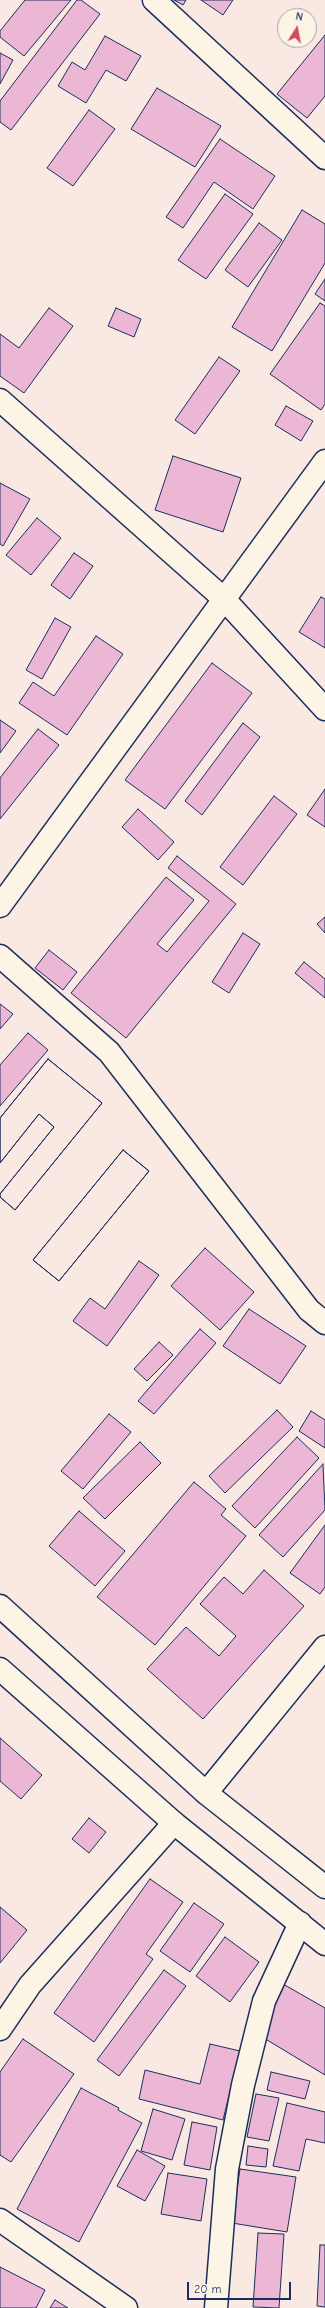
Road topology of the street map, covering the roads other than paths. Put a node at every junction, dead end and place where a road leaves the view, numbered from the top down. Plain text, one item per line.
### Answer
1 (154, 0) edge
2 (325, 158) edge
3 (0, 400) edge
4 (325, 461) edge
5 (224, 599) junction
6 (325, 709) edge
7 (0, 906) edge
8 (0, 956) edge
9 (325, 1323) edge
10 (0, 1606) edge
11 (325, 1647) edge
12 (0, 1670) edge
13 (206, 1793) junction
14 (174, 1823) junction
15 (325, 1887) edge
16 (300, 1923) junction
17 (325, 1944) edge
18 (0, 2029) edge
19 (0, 2220) edge
20 (126, 2308) edge
21 (216, 2308) edge

1 - 2 street
3 - 5 street
4 - 5 street
5 - 6 street
5 - 7 street
8 - 9 street
10 - 13 street
11 - 13 street
12 - 14 street
13 - 15 street
14 - 16 street
14 - 18 street
16 - 17 street
16 - 21 street
19 - 20 street

